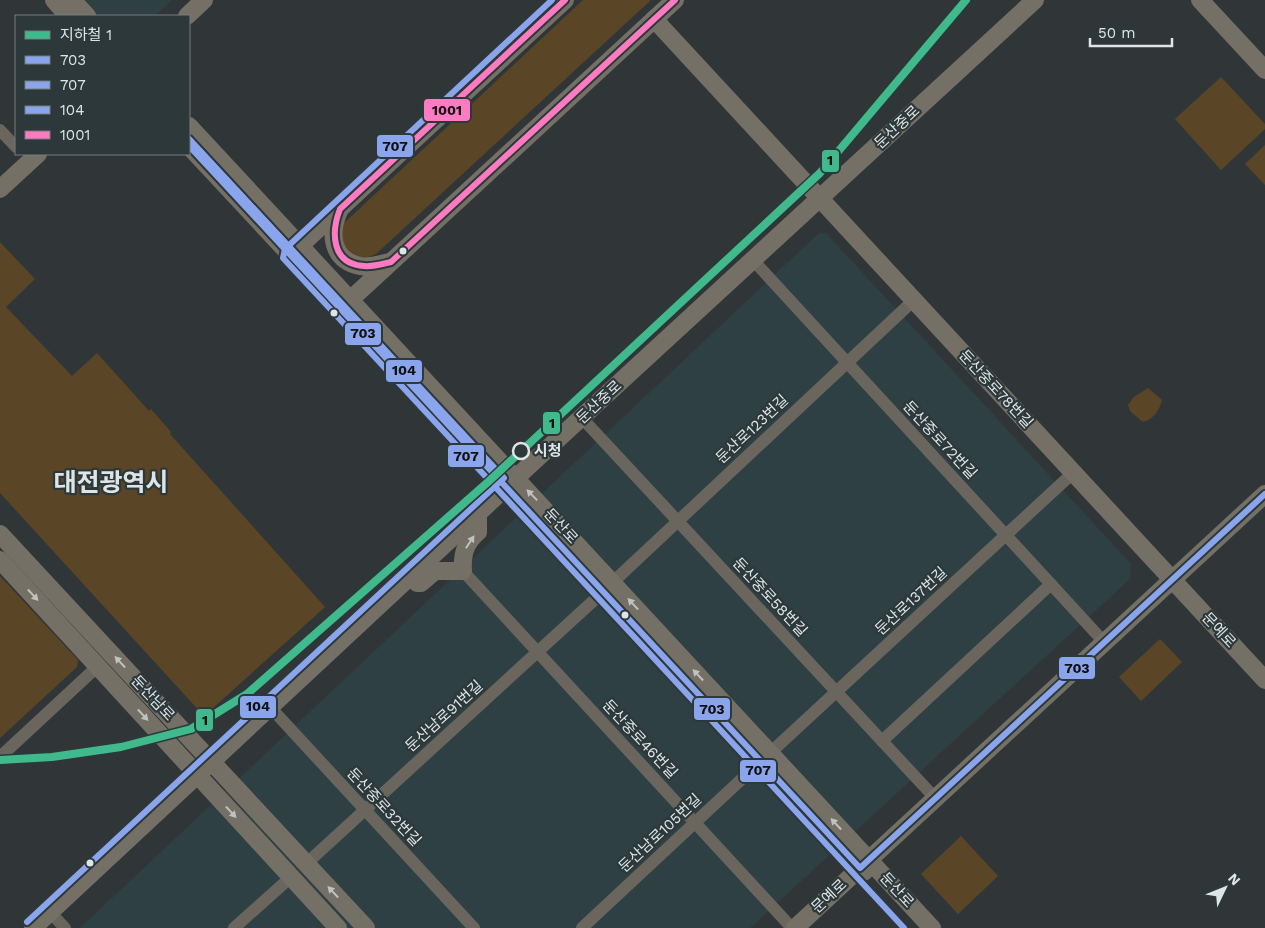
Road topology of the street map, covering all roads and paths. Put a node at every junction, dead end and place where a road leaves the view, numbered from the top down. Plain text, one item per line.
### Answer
1 (54, 0) edge
2 (72, 0) edge
3 (204, 0) edge
4 (565, 0) edge
5 (675, 0) edge
6 (1035, 0) edge
7 (1200, 0) edge
8 (67, 15) edge
9 (86, 15) edge
10 (188, 15) edge
11 (654, 19) junction
12 (1265, 70) edge
13 (190, 127) edge
14 (0, 130) edge
15 (15, 146) edge
16 (190, 147) edge
17 (30, 156) edge
18 (0, 189) edge
19 (820, 198) junction
20 (340, 210) junction
21 (295, 250) junction
22 (753, 260) junction
23 (391, 262) junction
24 (350, 300) junction
25 (914, 300) junction
26 (847, 362) junction
27 (581, 418) junction
28 (1074, 472) junction
29 (511, 483) junction
30 (1265, 494) edge
31 (478, 514) junction
32 (678, 521) junction
33 (0, 534) edge
34 (1006, 535) junction
35 (0, 560) edge
36 (463, 571) junction
37 (1172, 579) junction
38 (405, 583) junction
39 (1051, 584) junction
40 (608, 587) junction
41 (1104, 642) junction
42 (538, 652) junction
43 (98, 666) junction
44 (1265, 680) edge
45 (836, 692) junction
46 (271, 708) junction
47 (882, 741) junction
48 (0, 757) edge
49 (765, 758) junction
50 (213, 762) junction
51 (198, 775) junction
52 (935, 798) junction
53 (365, 810) junction
54 (695, 823) junction
55 (307, 864) junction
56 (864, 864) junction
57 (292, 877) junction
58 (50, 912) junction
59 (33, 928) edge
60 (65, 928) edge
61 (234, 928) edge
62 (338, 928) edge
63 (366, 928) edge
64 (474, 928) edge
65 (582, 928) edge
66 (793, 928) edge
67 (916, 928) edge
68 (932, 928) edge

1 - 8 main road
2 - 9 main road
3 - 10 main road
4 - 20 main road
5 - 11 main road
6 - 19 main road, 둔산중로
7 - 12 main road
11 - 19 main road, 둔산중로78번길
11 - 23 main road
13 - 21 main road, 둔산로
14 - 15 street
16 - 21 main road, 둔산로
17 - 18 main road
19 - 22 main road, 둔산중로
19 - 25 main road, 둔산중로78번길
20 - 21 main road
20 - 23 main road
21 - 24 main road, 둔산로
21 - 29 main road, 둔산로
22 - 26 street, 둔산중로72번길
22 - 27 main road, 둔산중로
23 - 24 main road
24 - 29 main road, 둔산로
25 - 26 street, 둔산로123번길
25 - 28 main road, 둔산중로78번길
26 - 32 street, 둔산로123번길
26 - 34 street, 둔산중로72번길
27 - 29 main road, 둔산중로
27 - 32 street, 둔산중로58번길
28 - 34 street, 둔산로137번길
28 - 37 main road, 둔산중로78번길
29 - 31 main road, 둔산중로
29 - 40 main road, 둔산로
30 - 37 main road, 문예로
36 -> 31 main road
31 - 38 main road, 둔산중로
32 - 40 street, 둔산로123번길
32 - 45 street, 둔산중로58번길
50 -> 33 main road, 둔산남로
34 - 39 street, 둔산중로72번길
34 - 45 street, 둔산로137번길
35 -> 43 main road, 둔산남로
36 - 38 main road
36 - 42 street, 둔산중로46번길
37 - 41 main road, 문예로
37 - 44 main road, 문예로
38 - 46 main road, 둔산중로
39 - 41 street, 둔산중로72번길
39 - 47 street
40 - 42 street, 둔산남로91번길
40 - 49 main road, 둔산로
41 - 52 main road, 문예로
42 - 53 street, 둔산남로91번길
42 - 54 street, 둔산중로46번길
43 - 48 street
43 -> 51 main road, 둔산남로
45 - 47 street, 둔산중로58번길
45 - 49 street, 둔산로137번길
46 - 50 main road, 둔산중로
46 - 53 street, 둔산중로32번길
47 - 52 street, 둔산중로58번길
49 - 54 street, 둔산남로105번길
49 - 56 main road, 둔산로
50 - 51 main road, 둔산중로
50 - 55 main road, 둔산남로
51 -> 57 main road, 둔산남로
51 - 58 main road, 둔산중로
52 - 56 main road, 문예로
53 - 55 street, 둔산남로91번길
53 - 64 street, 둔산중로32번길
54 - 65 street, 둔산남로105번길
54 - 66 street, 둔산중로46번길
63 -> 55 main road, 둔산남로
56 - 66 main road, 문예로
56 - 67 main road, 둔산로
56 - 68 main road, 둔산로
57 - 61 street
57 - 62 main road, 둔산남로
58 - 59 main road, 둔산중로
58 - 60 street

